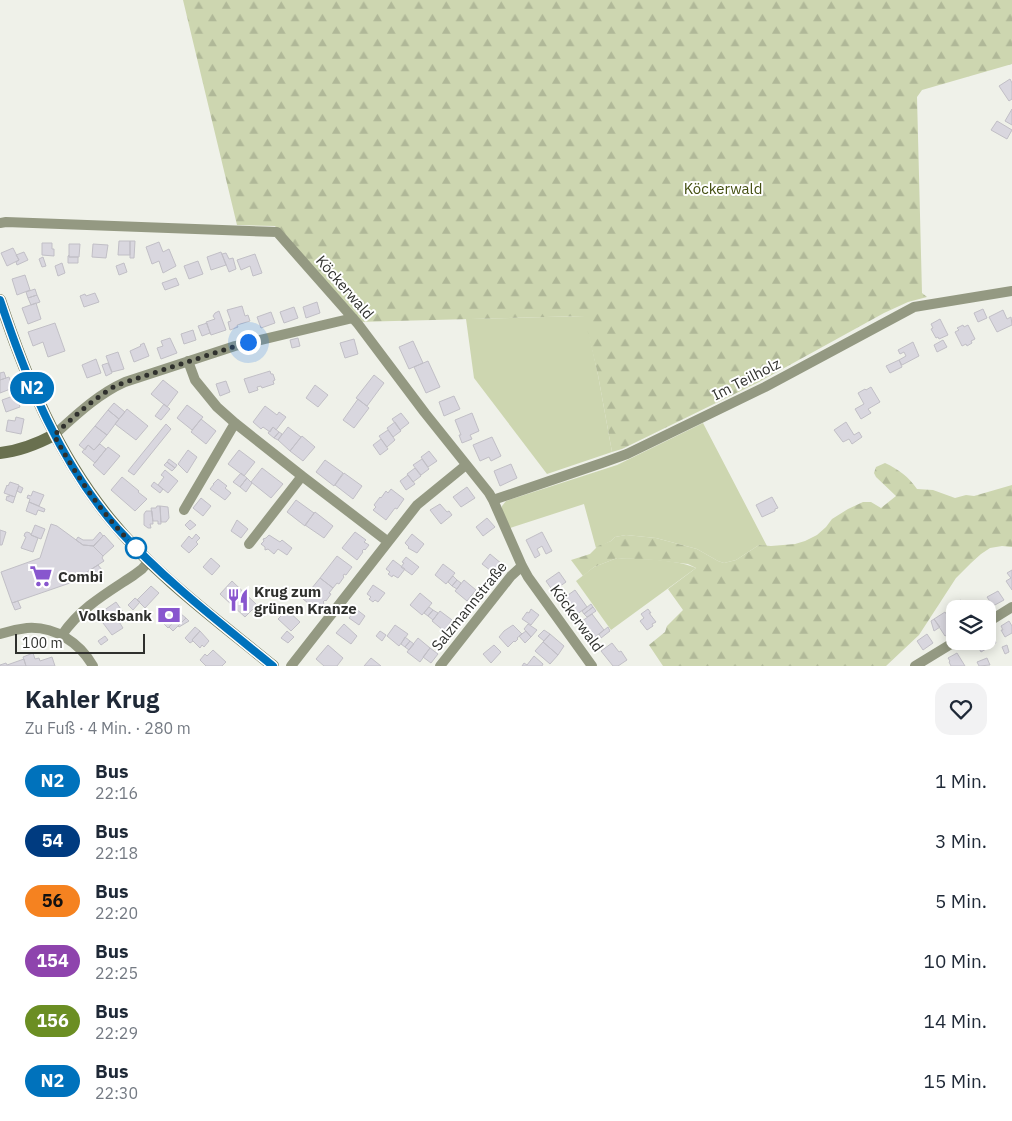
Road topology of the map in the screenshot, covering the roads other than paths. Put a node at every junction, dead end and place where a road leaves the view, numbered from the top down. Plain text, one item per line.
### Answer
1 (0, 222) edge
2 (1012, 291) edge
3 (0, 300) edge
4 (353, 318) junction
5 (188, 361) junction
6 (235, 424) junction
7 (54, 435) junction
8 (0, 452) edge
9 (466, 465) junction
10 (302, 476) junction
11 (493, 500) junction
12 (184, 510) dead end
13 (388, 541) junction
14 (249, 544) dead end
15 (149, 562) junction
16 (522, 566) junction
17 (1012, 607) edge
18 (996, 617) edge
19 (0, 634) edge
20 (62, 635) junction
21 (946, 647) edge
22 (93, 666) edge
23 (273, 666) edge
24 (291, 666) edge
25 (440, 666) edge
26 (592, 666) edge
27 (916, 666) edge

1 - 4 street, Köckerwald
2 - 11 street, Im Teilholz
3 - 7 main road
4 - 5 street
4 - 9 street, Köckerwald
5 - 6 street
5 - 7 street
6 - 10 street
6 - 12 street
7 - 8 main road
7 - 15 main road
9 - 11 street, Köckerwald
9 - 13 street
10 - 13 street
10 - 14 street
11 - 16 street, Köckerwald
13 - 24 street
15 - 20 street
15 - 23 main road
16 - 25 street, Salzmannstraße
16 - 26 street, Köckerwald
17 - 18 street
19 - 20 street
20 - 22 street
21 - 27 street

